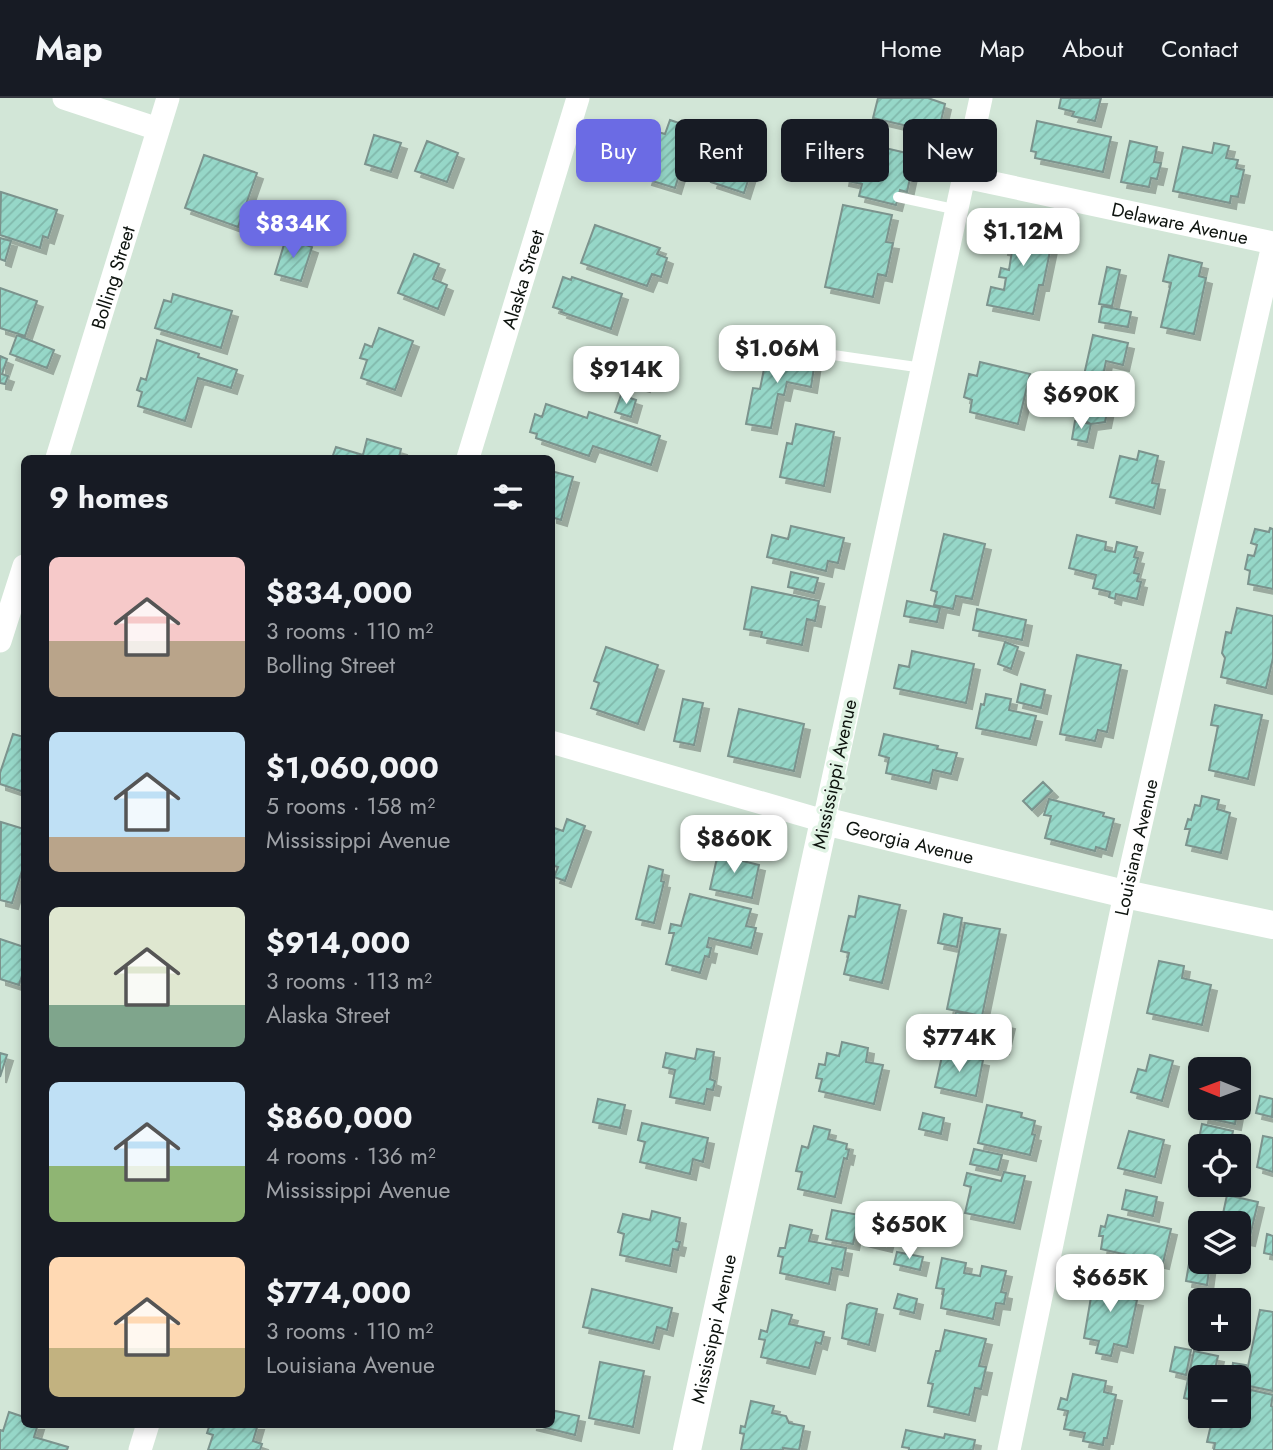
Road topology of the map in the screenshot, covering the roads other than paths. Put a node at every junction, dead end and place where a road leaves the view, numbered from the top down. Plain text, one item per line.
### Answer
1 (64, 98) edge
2 (168, 98) edge
3 (578, 98) edge
4 (981, 98) edge
5 (977, 119) edge
6 (158, 129) junction
7 (964, 182) edge
8 (988, 182) edge
9 (898, 197) dead end
10 (958, 210) junction
11 (1273, 244) edge
12 (785, 348) dead end
13 (923, 368) junction
14 (58, 455) edge
15 (469, 455) edge
16 (20, 596) edge
17 (0, 641) edge
18 (555, 743) edge
19 (824, 821) junction
20 (1125, 894) junction
21 (1273, 925) edge
22 (147, 1428) edge
23 (140, 1450) edge
24 (687, 1450) edge
25 (1009, 1450) edge

1 - 6 street
2 - 6 street, Bolling Street
3 - 15 street, Alaska Street
4 - 5 street, Mississippi Avenue
6 - 14 street, Bolling Street
7 - 10 street, Mississippi Avenue
8 - 11 street, Delaware Avenue
9 - 10 lane
10 - 13 street, Mississippi Avenue
11 - 20 street, Louisiana Avenue
12 - 13 lane
13 - 19 street, Mississippi Avenue
16 - 17 street
18 - 19 street, Georgia Avenue
19 - 20 street, Georgia Avenue
19 - 24 street, Mississippi Avenue
20 - 21 street, Georgia Avenue
20 - 25 street, Louisiana Avenue
22 - 23 street

